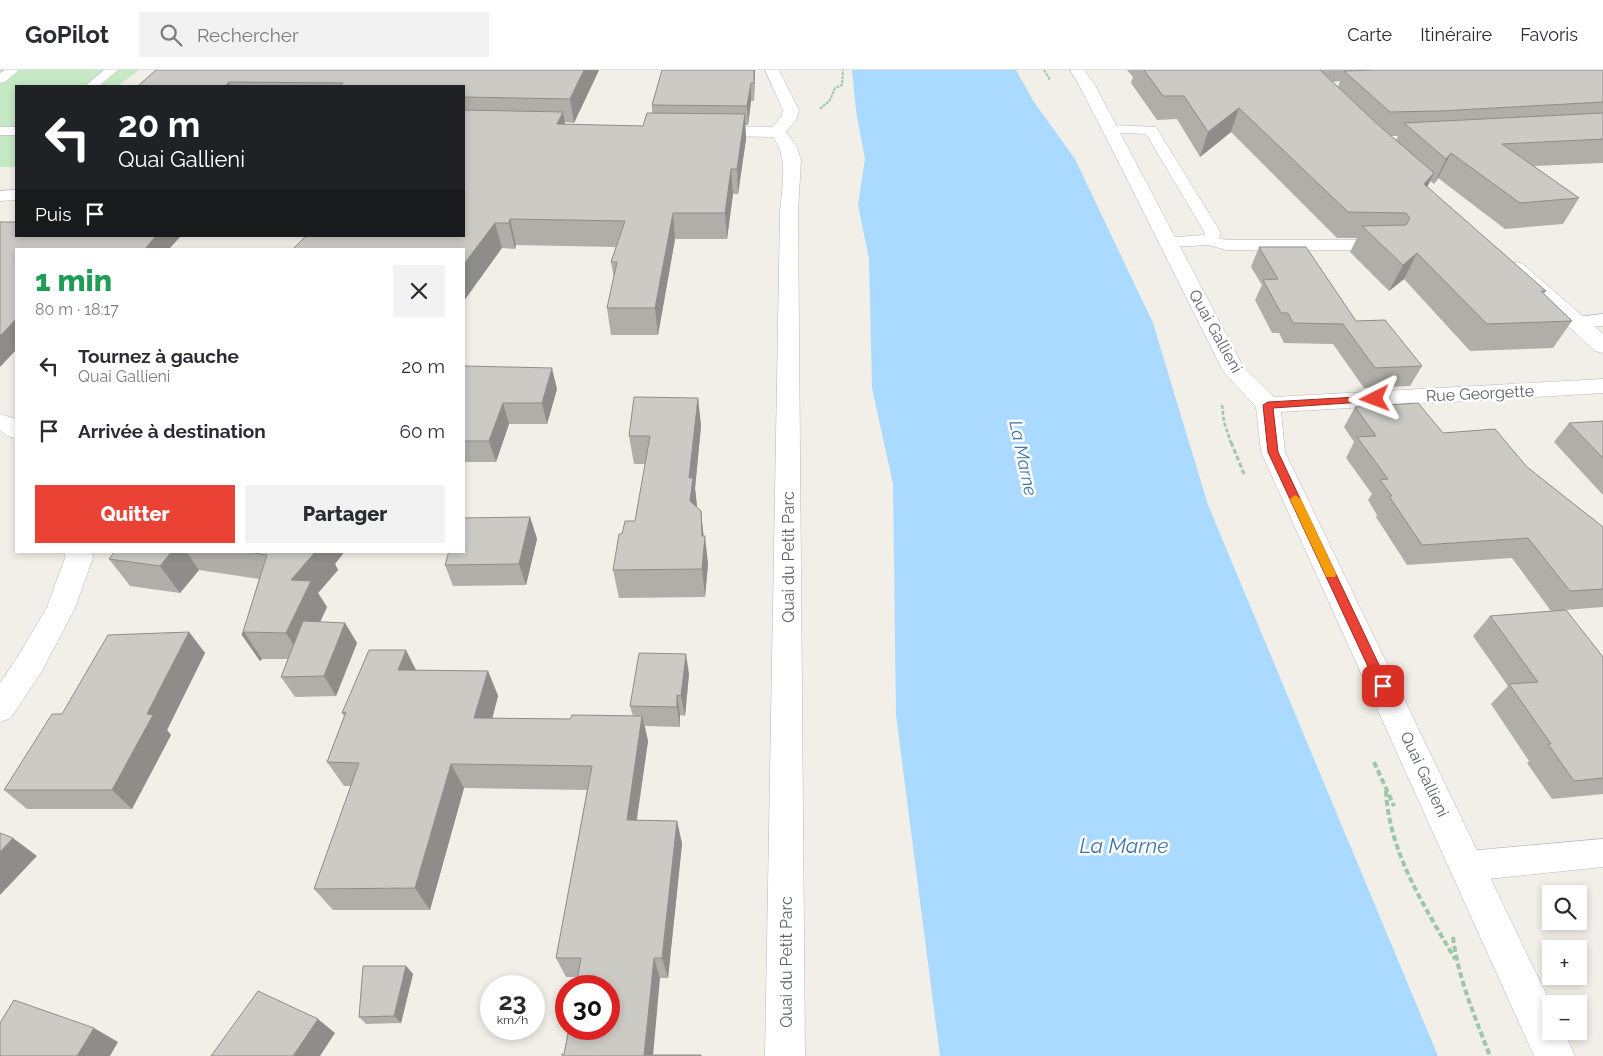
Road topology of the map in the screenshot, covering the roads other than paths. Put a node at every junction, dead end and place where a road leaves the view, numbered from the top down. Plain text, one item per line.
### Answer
1 (13, 70) edge
2 (112, 70) edge
3 (772, 70) edge
4 (1077, 70) edge
5 (0, 79) edge
6 (92, 85) edge
7 (1110, 130) junction
8 (0, 131) edge
9 (15, 131) edge
10 (691, 131) edge
11 (778, 132) junction
12 (15, 195) edge
13 (0, 196) edge
14 (1210, 240) junction
15 (1169, 242) junction
16 (1387, 245) edge
17 (1504, 258) edge
18 (1603, 320) edge
19 (1577, 322) junction
20 (1603, 346) edge
21 (1603, 386) edge
22 (1268, 405) junction
23 (0, 422) edge
24 (15, 429) edge
25 (78, 553) edge
26 (0, 709) edge
27 (1603, 853) edge
28 (1468, 866) junction
29 (785, 1056) edge
30 (1555, 1056) edge

1 - 5 lane
2 - 6 lane
3 - 11 street
4 - 7 street, Quai Gallieni
7 - 14 lane
7 - 15 street, Quai Gallieni
8 - 9 lane
10 - 11 street
11 - 29 street, Quai du Petit Parc
12 - 13 street
14 - 15 lane
14 - 16 lane
15 - 22 street, Quai Gallieni
17 - 19 street
18 - 19 lane
19 - 20 street
21 - 22 street, Rue Georgette
22 - 28 street, Quai Gallieni
23 - 24 street
25 - 26 street
27 - 28 lane
28 - 30 street, Quai Gallieni

